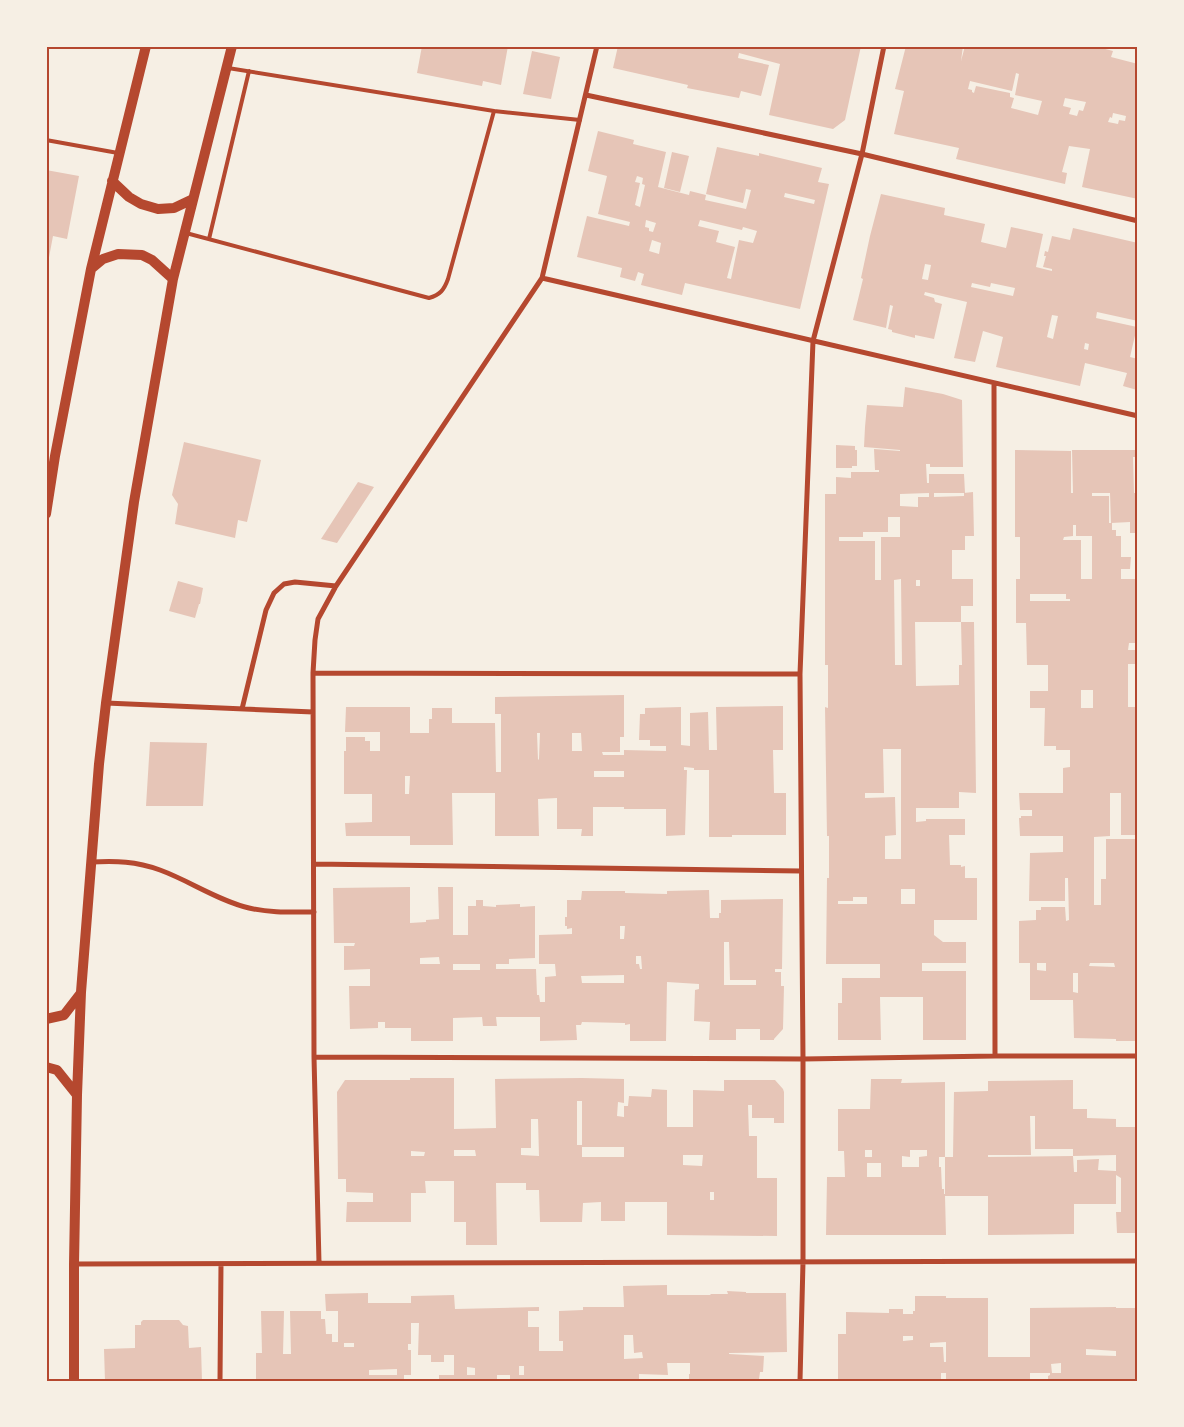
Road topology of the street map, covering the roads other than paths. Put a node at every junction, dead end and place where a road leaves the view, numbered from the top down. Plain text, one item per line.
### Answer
1 (146, 46) edge
2 (232, 46) edge
3 (597, 46) edge
4 (884, 46) edge
5 (226, 68) junction
6 (249, 71) junction
7 (586, 95) junction
8 (494, 111) junction
9 (580, 120) junction
10 (46, 140) edge
11 (120, 154) junction
12 (862, 154) junction
13 (112, 180) junction
14 (193, 199) junction
15 (1138, 221) edge
16 (186, 233) junction
17 (209, 239) junction
18 (91, 269) junction
19 (542, 278) junction
20 (174, 279) junction
21 (813, 342) junction
22 (994, 384) junction
23 (1138, 416) edge
24 (51, 456) edge
25 (46, 514) edge
26 (336, 586) junction
27 (313, 674) junction
28 (800, 674) junction
29 (106, 703) junction
30 (242, 709) junction
31 (314, 712) junction
32 (91, 862) junction
33 (314, 864) junction
34 (801, 871) junction
35 (314, 912) junction
36 (81, 992) junction
37 (46, 1019) edge
38 (995, 1056) junction
39 (1138, 1056) edge
40 (314, 1058) junction
41 (803, 1060) junction
42 (46, 1067) edge
43 (77, 1095) junction
44 (1138, 1261) edge
45 (319, 1262) junction
46 (803, 1262) junction
47 (74, 1264) junction
48 (221, 1264) junction
49 (74, 1381) edge
50 (220, 1381) edge
51 (800, 1381) edge

1 - 11 main road
2 - 5 main road
3 - 7 street
4 - 12 street
5 - 6 lane
5 - 14 main road
6 - 8 lane
6 - 17 lane
7 - 9 street
7 - 12 street
8 - 9 lane
8 - 17 lane
9 - 19 street
10 - 11 lane
11 - 13 main road
12 - 15 street
12 - 21 street
13 - 14 main road
13 - 18 main road
14 - 16 main road
16 - 17 lane
16 - 20 main road
18 - 20 main road
18 - 24 main road
19 - 21 street
19 - 26 street
20 - 29 main road
21 - 22 street
21 - 28 street
22 - 23 street
22 - 38 street
24 - 25 main road
26 - 27 street
26 - 30 street
27 - 28 street
27 - 31 street
28 - 34 street
29 - 30 street
29 - 32 main road
30 - 31 street
31 - 33 street
32 - 35 street
32 - 36 main road
33 - 34 street
33 - 35 street
34 - 41 street
35 - 40 street
36 - 37 main road
36 - 43 main road
38 - 39 street
38 - 41 street
40 - 41 street
40 - 45 street
41 - 46 street
42 - 43 main road
43 - 47 main road
44 - 46 street
45 - 46 street
45 - 48 street
46 - 51 street
47 - 48 street
47 - 49 main road
48 - 50 street

